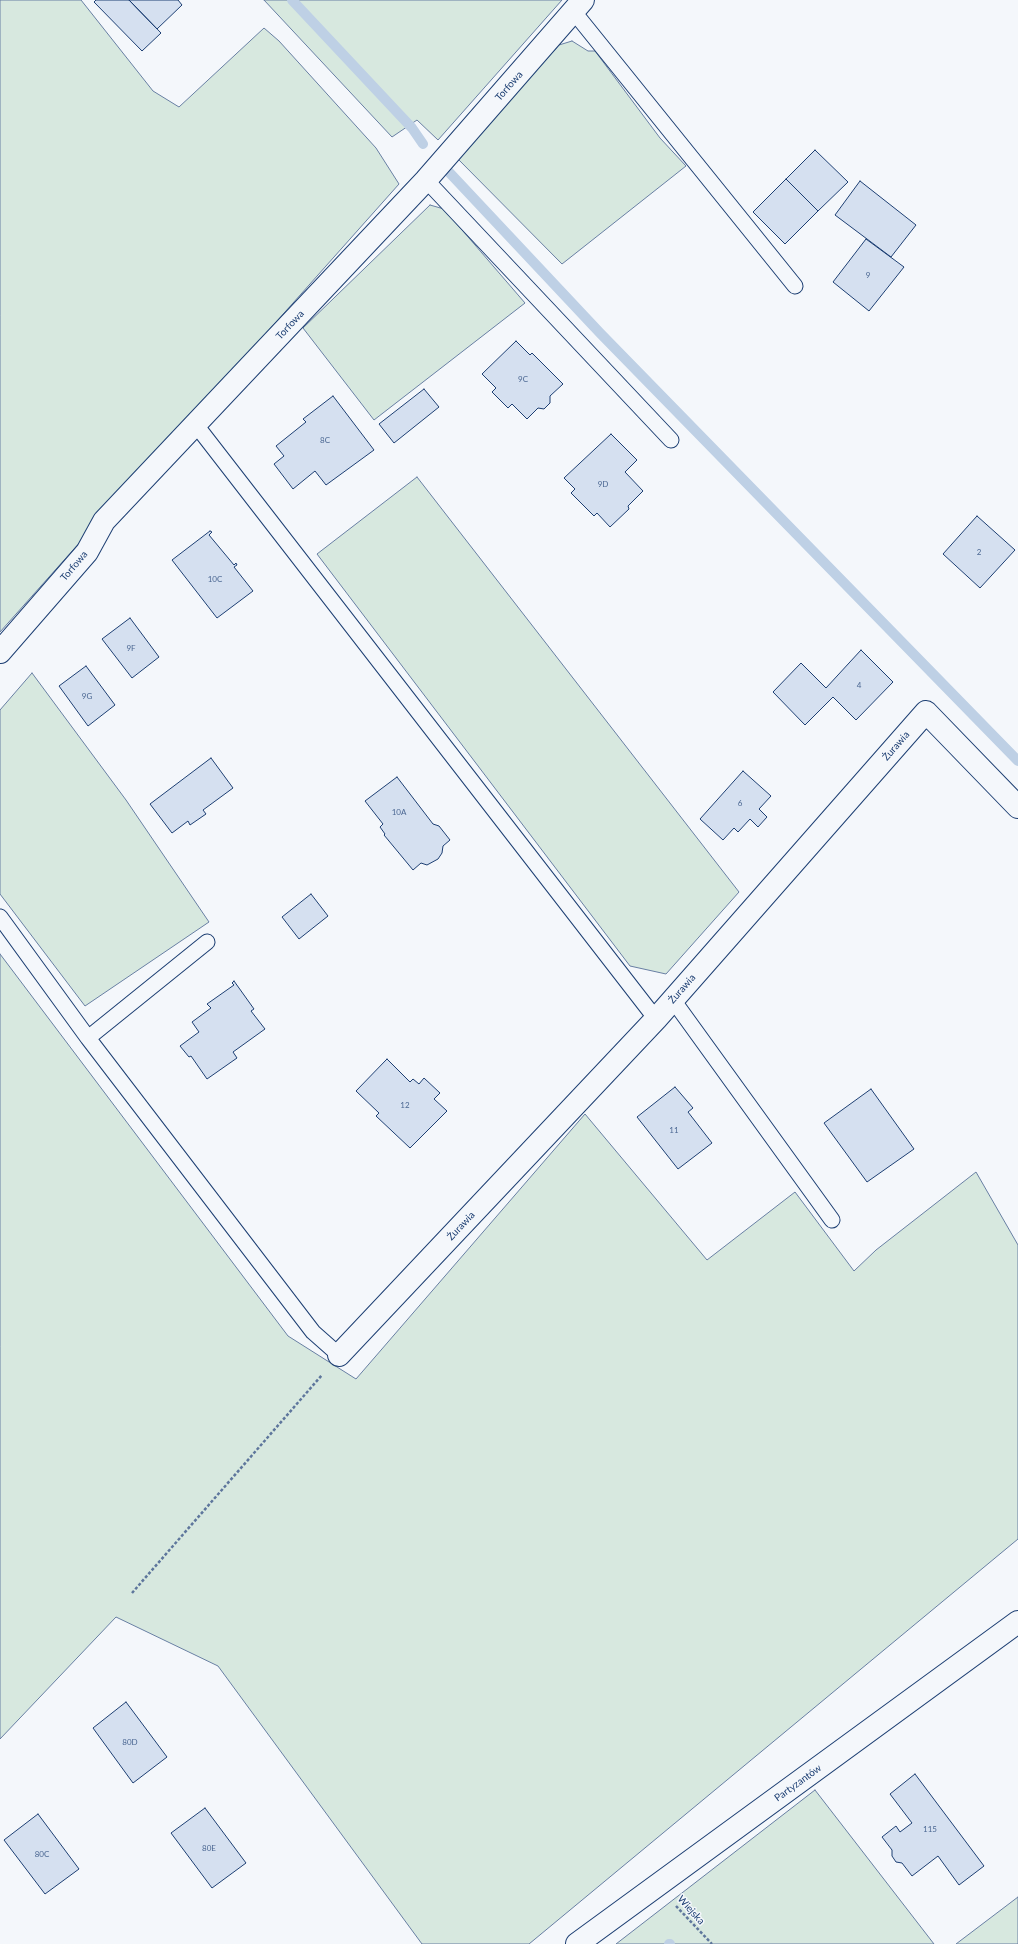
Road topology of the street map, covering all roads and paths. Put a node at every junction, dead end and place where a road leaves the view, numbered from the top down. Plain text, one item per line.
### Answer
1 (578, 6) edge
2 (426, 180) junction
3 (796, 286) dead end
4 (196, 425) junction
5 (671, 440) dead end
6 (0, 652) edge
7 (1018, 807) edge
8 (0, 917) edge
9 (208, 942) dead end
10 (673, 1000) junction
11 (656, 1020) junction
12 (88, 1038) junction
13 (832, 1220) dead end
14 (340, 1355) junction
15 (132, 1593) dead end
16 (1018, 1622) edge
17 (660, 1885) junction
18 (577, 1944) edge
19 (712, 1944) edge

1 - 2 street, Torfowa
1 - 3 lane
2 - 4 street, Torfowa
2 - 5 lane
4 - 6 street, Torfowa
4 - 11 lane
7 - 10 street, Żurawia
8 - 12 lane
9 - 12 lane
10 - 11 street, Żurawia
10 - 13 lane
11 - 14 street, Żurawia
12 - 14 lane
14 - 15 path
16 - 17 street, Partyzantów
17 - 18 street, Partyzantów
17 - 19 path, Wiejska

